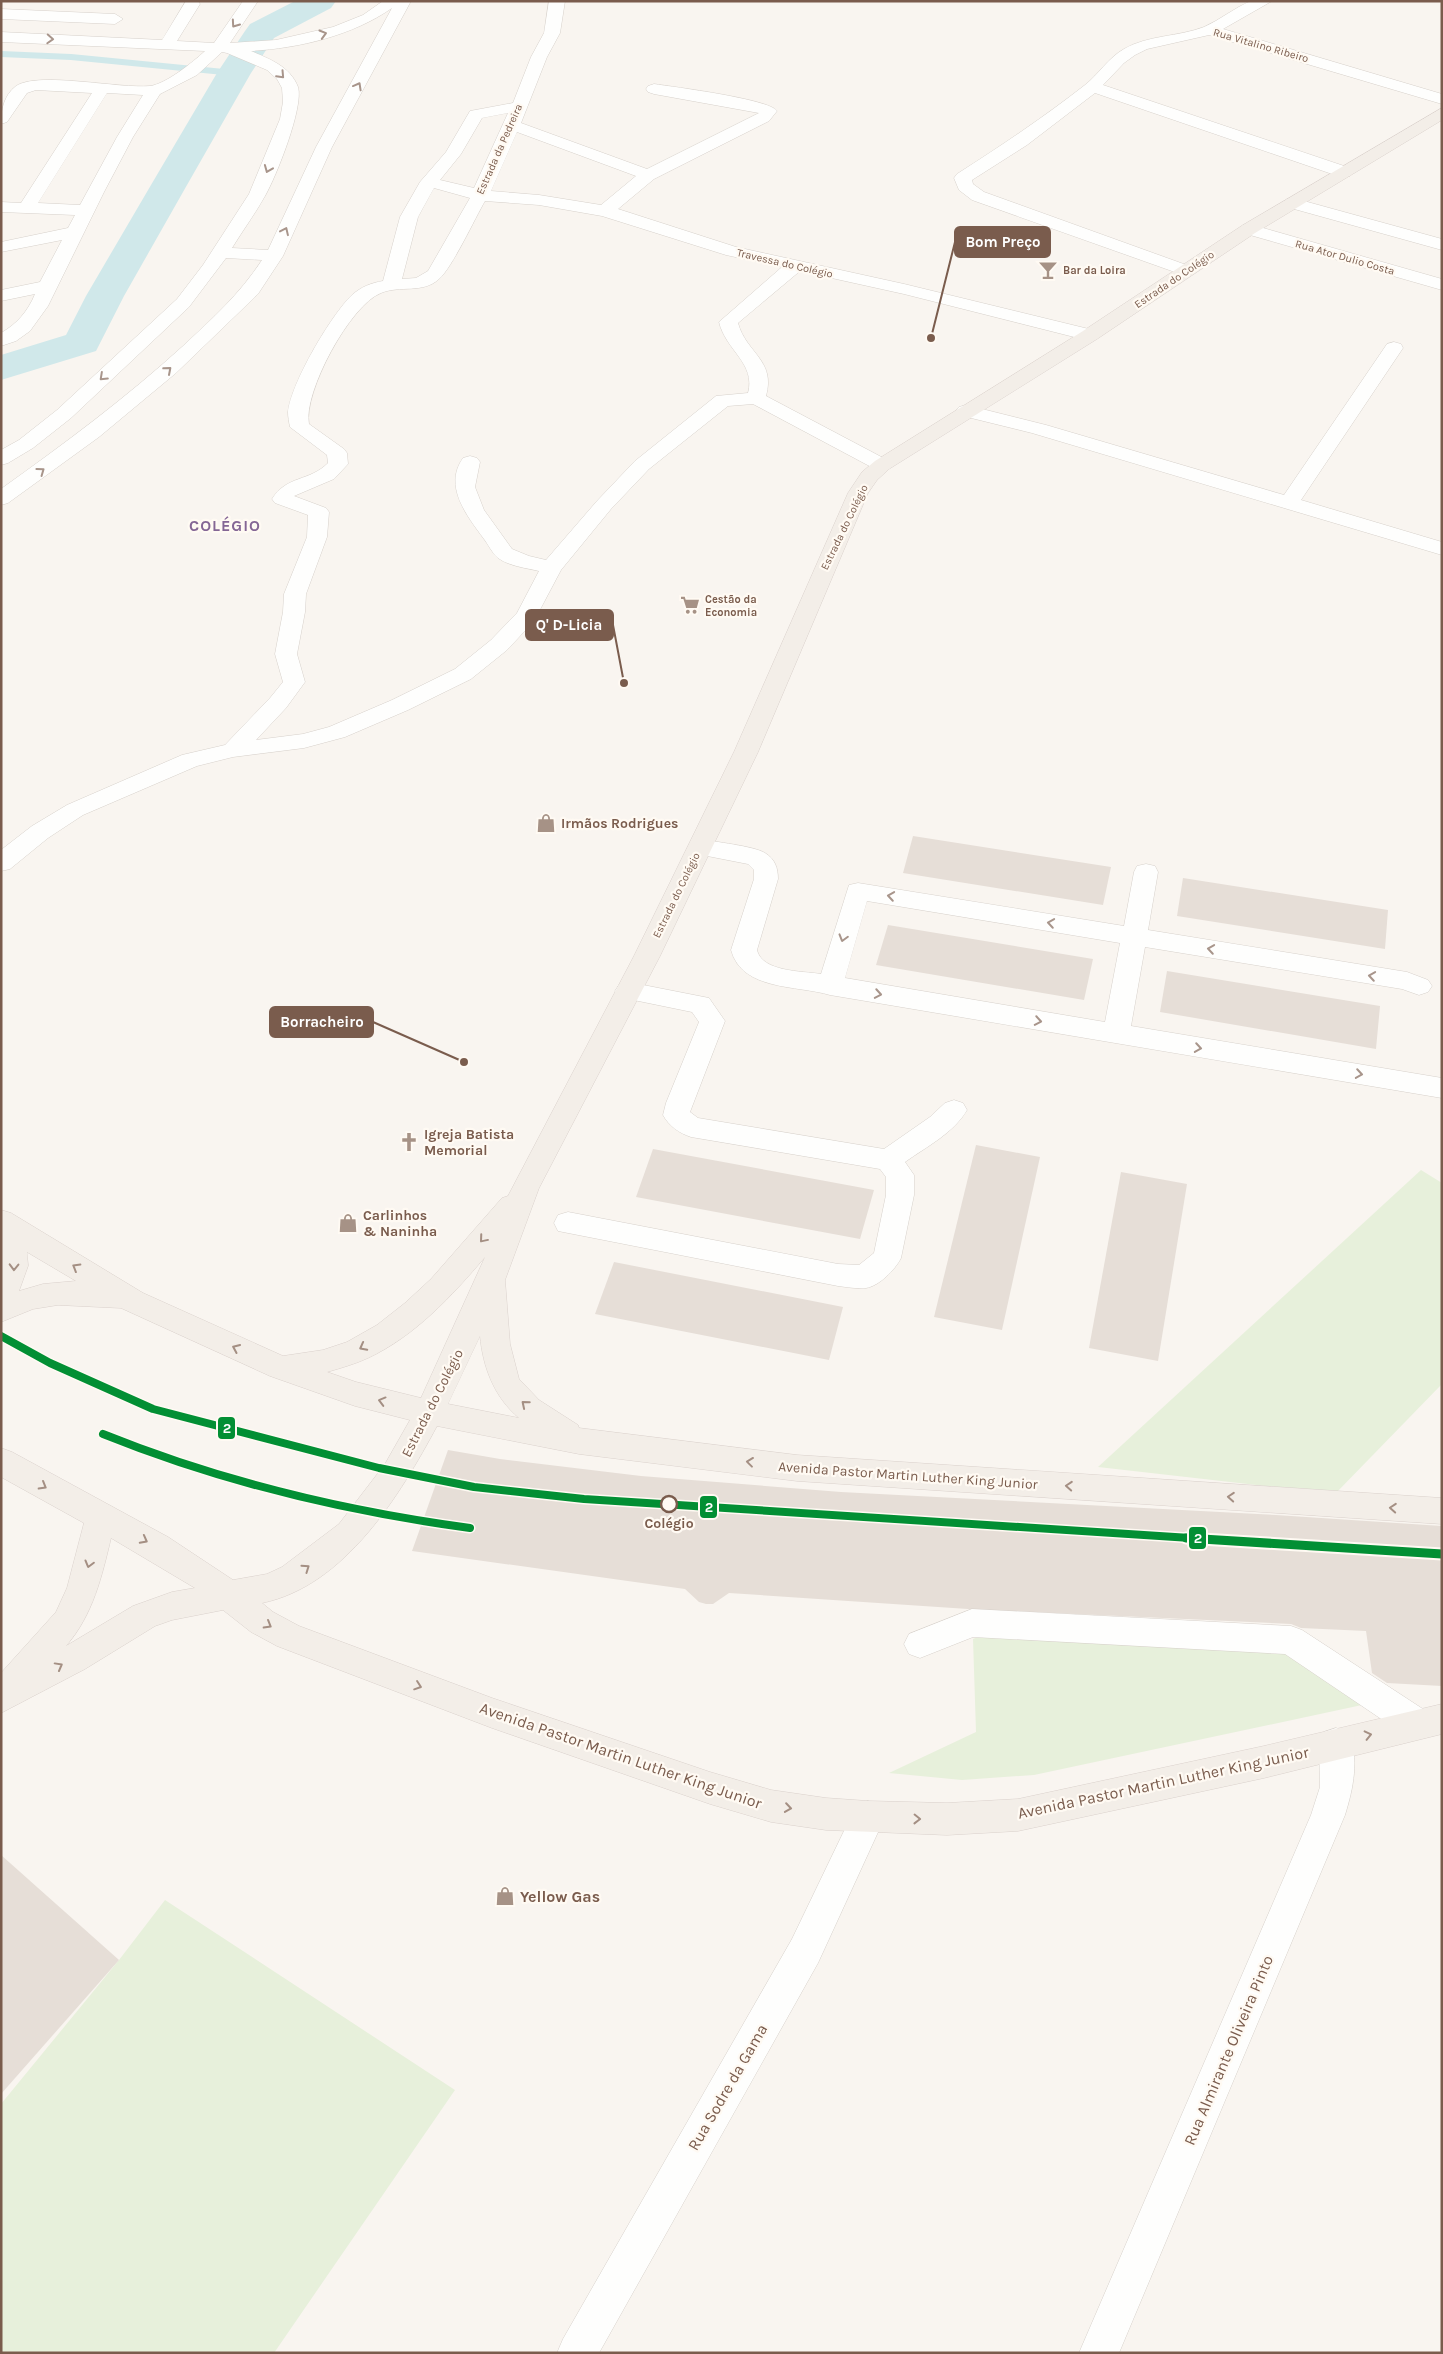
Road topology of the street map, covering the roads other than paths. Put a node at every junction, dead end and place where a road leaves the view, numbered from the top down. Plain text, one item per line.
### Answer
1 (251, 1) edge
2 (393, 1) edge
3 (404, 1) edge
4 (557, 1) edge
5 (1265, 1) edge
6 (192, 4) dead end
7 (1, 14) edge
8 (115, 19) dead end
9 (1210, 30) junction
10 (1, 37) edge
11 (167, 45) junction
12 (238, 51) junction
13 (1092, 87) junction
14 (102, 89) junction
15 (654, 89) dead end
16 (154, 91) junction
17 (1442, 99) edge
18 (518, 107) junction
19 (1442, 113) edge
20 (1, 119) edge
21 (512, 125) junction
22 (1344, 172) junction
23 (648, 174) junction
24 (430, 182) junction
25 (480, 195) junction
26 (1293, 203) junction
27 (1, 208) edge
28 (26, 208) junction
29 (86, 210) junction
30 (605, 211) junction
31 (1249, 229) junction
32 (75, 232) junction
33 (1442, 245) edge
34 (1, 247) edge
35 (220, 252) junction
36 (274, 256) junction
37 (795, 266) junction
38 (1186, 271) junction
39 (391, 285) junction
40 (1442, 285) edge
41 (47, 286) junction
42 (1, 296) edge
43 (183, 303) junction
44 (232, 310) junction
45 (1090, 335) junction
46 (1, 340) edge
47 (1394, 348) dead end
48 (756, 398) junction
49 (966, 411) junction
50 (1, 459) edge
51 (470, 462) dead end
52 (882, 465) junction
53 (1, 499) edge
54 (1288, 504) junction
55 (1442, 549) edge
56 (552, 568) junction
57 (233, 750) junction
58 (700, 847) junction
59 (1, 863) edge
60 (1146, 872) dead end
61 (1134, 936) junction
62 (830, 986) junction
63 (1419, 986) dead end
64 (628, 991) junction
65 (1116, 1034) junction
66 (1442, 1088) edge
67 (954, 1110) dead end
68 (888, 1160) junction
69 (525, 1188) junction
70 (1, 1221) edge
71 (568, 1223) dead end
72 (1, 1237) edge
73 (492, 1276) junction
74 (1, 1298) edge
75 (133, 1301) junction
76 (1, 1311) edge
77 (280, 1368) junction
78 (429, 1413) junction
79 (579, 1441) junction
80 (1, 1461) edge
81 (1442, 1511) edge
82 (101, 1517) junction
83 (229, 1596) junction
84 (920, 1644) dead end
85 (1, 1697) edge
86 (1429, 1721) edge
87 (1336, 1743) junction
88 (868, 1817) junction
89 (577, 2353) edge
90 (1099, 2353) edge

1 -> 12 street
12 -> 2 street
36 -> 3 street
4 - 18 street, Estrada da Pedreira
5 - 9 street
6 - 11 street
7 - 8 street
9 - 13 street, Rua Vitalino Ribeiro
9 - 17 street, Rua Vitalino Ribeiro
10 -> 11 street
11 - 12 street
12 - 16 street
12 -> 35 street
13 - 22 street
13 - 38 street, Rua Vitalino Ribeiro
14 - 16 street
14 - 20 street
14 - 28 street
15 - 23 street
16 - 29 street
18 - 21 street, Estrada da Pedreira
18 - 24 street
19 - 22 main road, Estrada do Colégio
21 - 23 street
21 - 25 street, Estrada da Pedreira
22 - 26 main road, Estrada do Colégio
23 - 30 street
24 - 25 street, Travessa do Colégio
24 - 39 street
25 - 30 street, Travessa do Colégio
25 - 39 street, Estrada da Pedreira
26 - 31 main road, Estrada do Colégio
26 - 33 street
27 - 28 street
28 - 29 street
29 - 32 street
30 - 37 street, Travessa do Colégio
31 - 38 main road, Estrada do Colégio
31 - 40 street, Rua Ator Dulio Costa
32 - 34 street
32 - 41 street
35 - 36 street
35 - 43 street
36 - 44 street
37 - 45 street, Travessa do Colégio
37 - 48 street
38 - 45 main road, Estrada do Colégio
39 - 57 street
41 - 42 street
41 - 46 street
43 - 44 street
43 -> 50 street
53 -> 44 street
45 - 49 main road, Estrada do Colégio
47 - 54 street
48 - 52 street
48 - 56 street
49 - 52 main road, Estrada do Colégio
49 - 54 street
51 - 56 street
52 - 58 main road, Estrada do Colégio
54 - 55 street
56 - 57 street
57 - 59 street
58 - 62 street
58 - 64 main road, Estrada do Colégio
60 - 61 street
61 -> 62 street
63 -> 61 street
61 - 65 street
62 -> 65 street
64 - 68 street
64 - 69 main road, Estrada do Colégio
65 -> 66 street
67 - 68 street
68 - 71 street
69 - 73 main road, Estrada do Colégio
69 -> 77 main road, Estrada do Colégio
75 -> 70 main road, Avenida Pastor Martin Luther King Junior
72 -> 74 main road
73 - 78 main road, Estrada do Colégio
79 -> 73 main road
75 - 76 main road
77 -> 75 main road, Avenida Pastor Martin Luther King Junior
78 -> 77 main road, Avenida Pastor Martin Luther King Junior
78 - 79 main road, Avenida Pastor Martin Luther King Junior
83 -> 78 main road, Estrada do Colégio
81 -> 79 main road, Avenida Pastor Martin Luther King Junior
80 -> 82 main road, Avenida Pastor Martin Luther King Junior
82 -> 83 main road, Avenida Pastor Martin Luther King Junior
82 -> 85 main road
85 -> 83 main road, Estrada do Colégio
83 -> 88 main road, Avenida Pastor Martin Luther King Junior
84 - 86 street
87 -> 86 main road, Avenida Pastor Martin Luther King Junior
88 -> 87 main road, Avenida Pastor Martin Luther King Junior
87 - 90 street, Rua Almirante Oliveira Pinto
88 - 89 street, Rua Sodre da Gama

